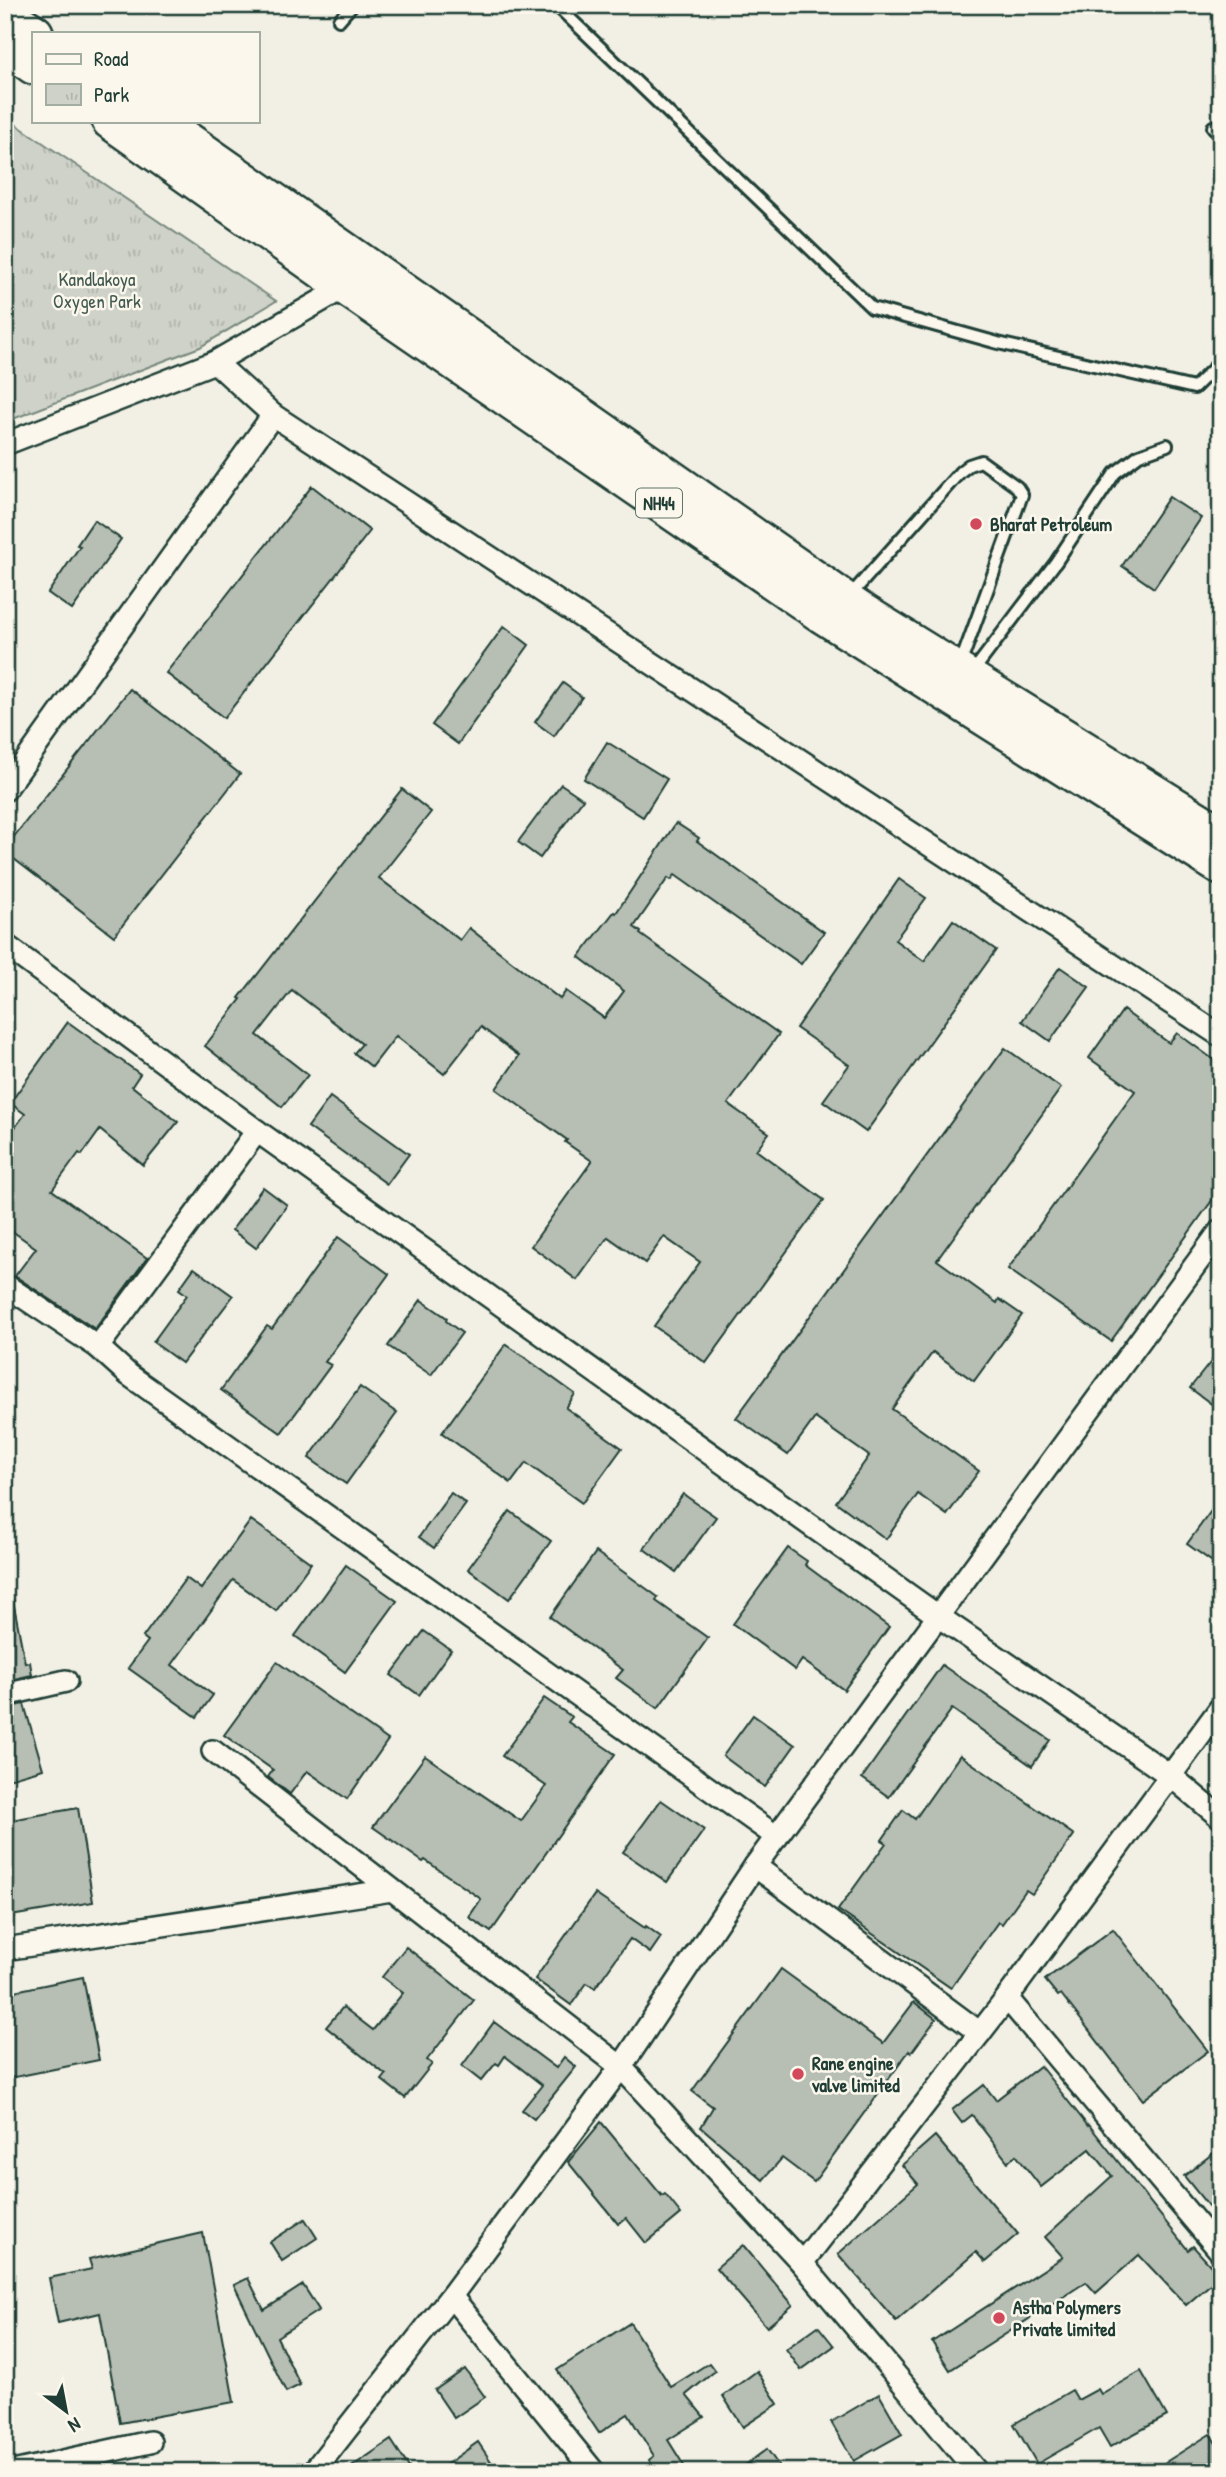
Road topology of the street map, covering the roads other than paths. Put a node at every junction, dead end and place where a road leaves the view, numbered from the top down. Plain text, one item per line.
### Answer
1 (352, 5) edge
2 (556, 5) edge
3 (5, 13) edge
4 (339, 20) dead end
5 (34, 32) edge
6 (5, 46) edge
7 (32, 65) edge
8 (111, 122) edge
9 (161, 122) edge
10 (345, 287) junction
11 (1221, 360) edge
12 (215, 362) junction
13 (273, 415) junction
14 (5, 444) edge
15 (1167, 445) dead end
16 (846, 600) junction
17 (963, 674) junction
18 (5, 790) edge
19 (1221, 834) edge
20 (1221, 867) edge
21 (5, 945) edge
22 (1221, 1036) edge
23 (257, 1131) junction
24 (1221, 1230) edge
25 (5, 1285) edge
26 (98, 1347) junction
27 (938, 1616) junction
28 (66, 1681) dead end
29 (5, 1695) edge
30 (1221, 1707) edge
31 (213, 1751) dead end
32 (1171, 1776) junction
33 (1221, 1818) edge
34 (778, 1837) junction
35 (755, 1866) junction
36 (392, 1889) junction
37 (5, 1949) edge
38 (1007, 1998) junction
39 (980, 2033) junction
40 (621, 2067) junction
41 (1221, 2252) edge
42 (802, 2263) junction
43 (450, 2296) junction
44 (150, 2442) dead end
45 (13, 2472) edge
46 (313, 2472) edge
47 (594, 2472) edge
48 (977, 2472) edge

1 - 4 lane
2 - 11 lane
3 - 5 highway
6 - 7 highway
8 - 10 highway, NH44
9 - 16 highway, NH44
10 - 12 street
10 - 20 highway, NH44
12 - 13 street
12 - 14 street
13 - 18 street
13 - 22 street
15 - 17 lane
16 - 17 highway, NH44
16 - 17 lane
17 - 19 highway, NH44
21 - 23 street
23 - 26 street
23 - 27 street
24 - 27 street
25 - 26 street
26 - 34 street
27 - 32 street
27 - 34 street
28 - 29 street
30 - 32 street
31 - 36 street
32 - 33 street
32 - 38 street
34 - 35 street
35 - 39 street
35 - 40 street
36 - 37 street
36 - 40 street
38 - 39 street
38 - 41 street
39 - 42 street
40 - 42 street
40 - 43 street
42 - 48 street
43 - 46 street
43 - 47 street
44 - 45 street

